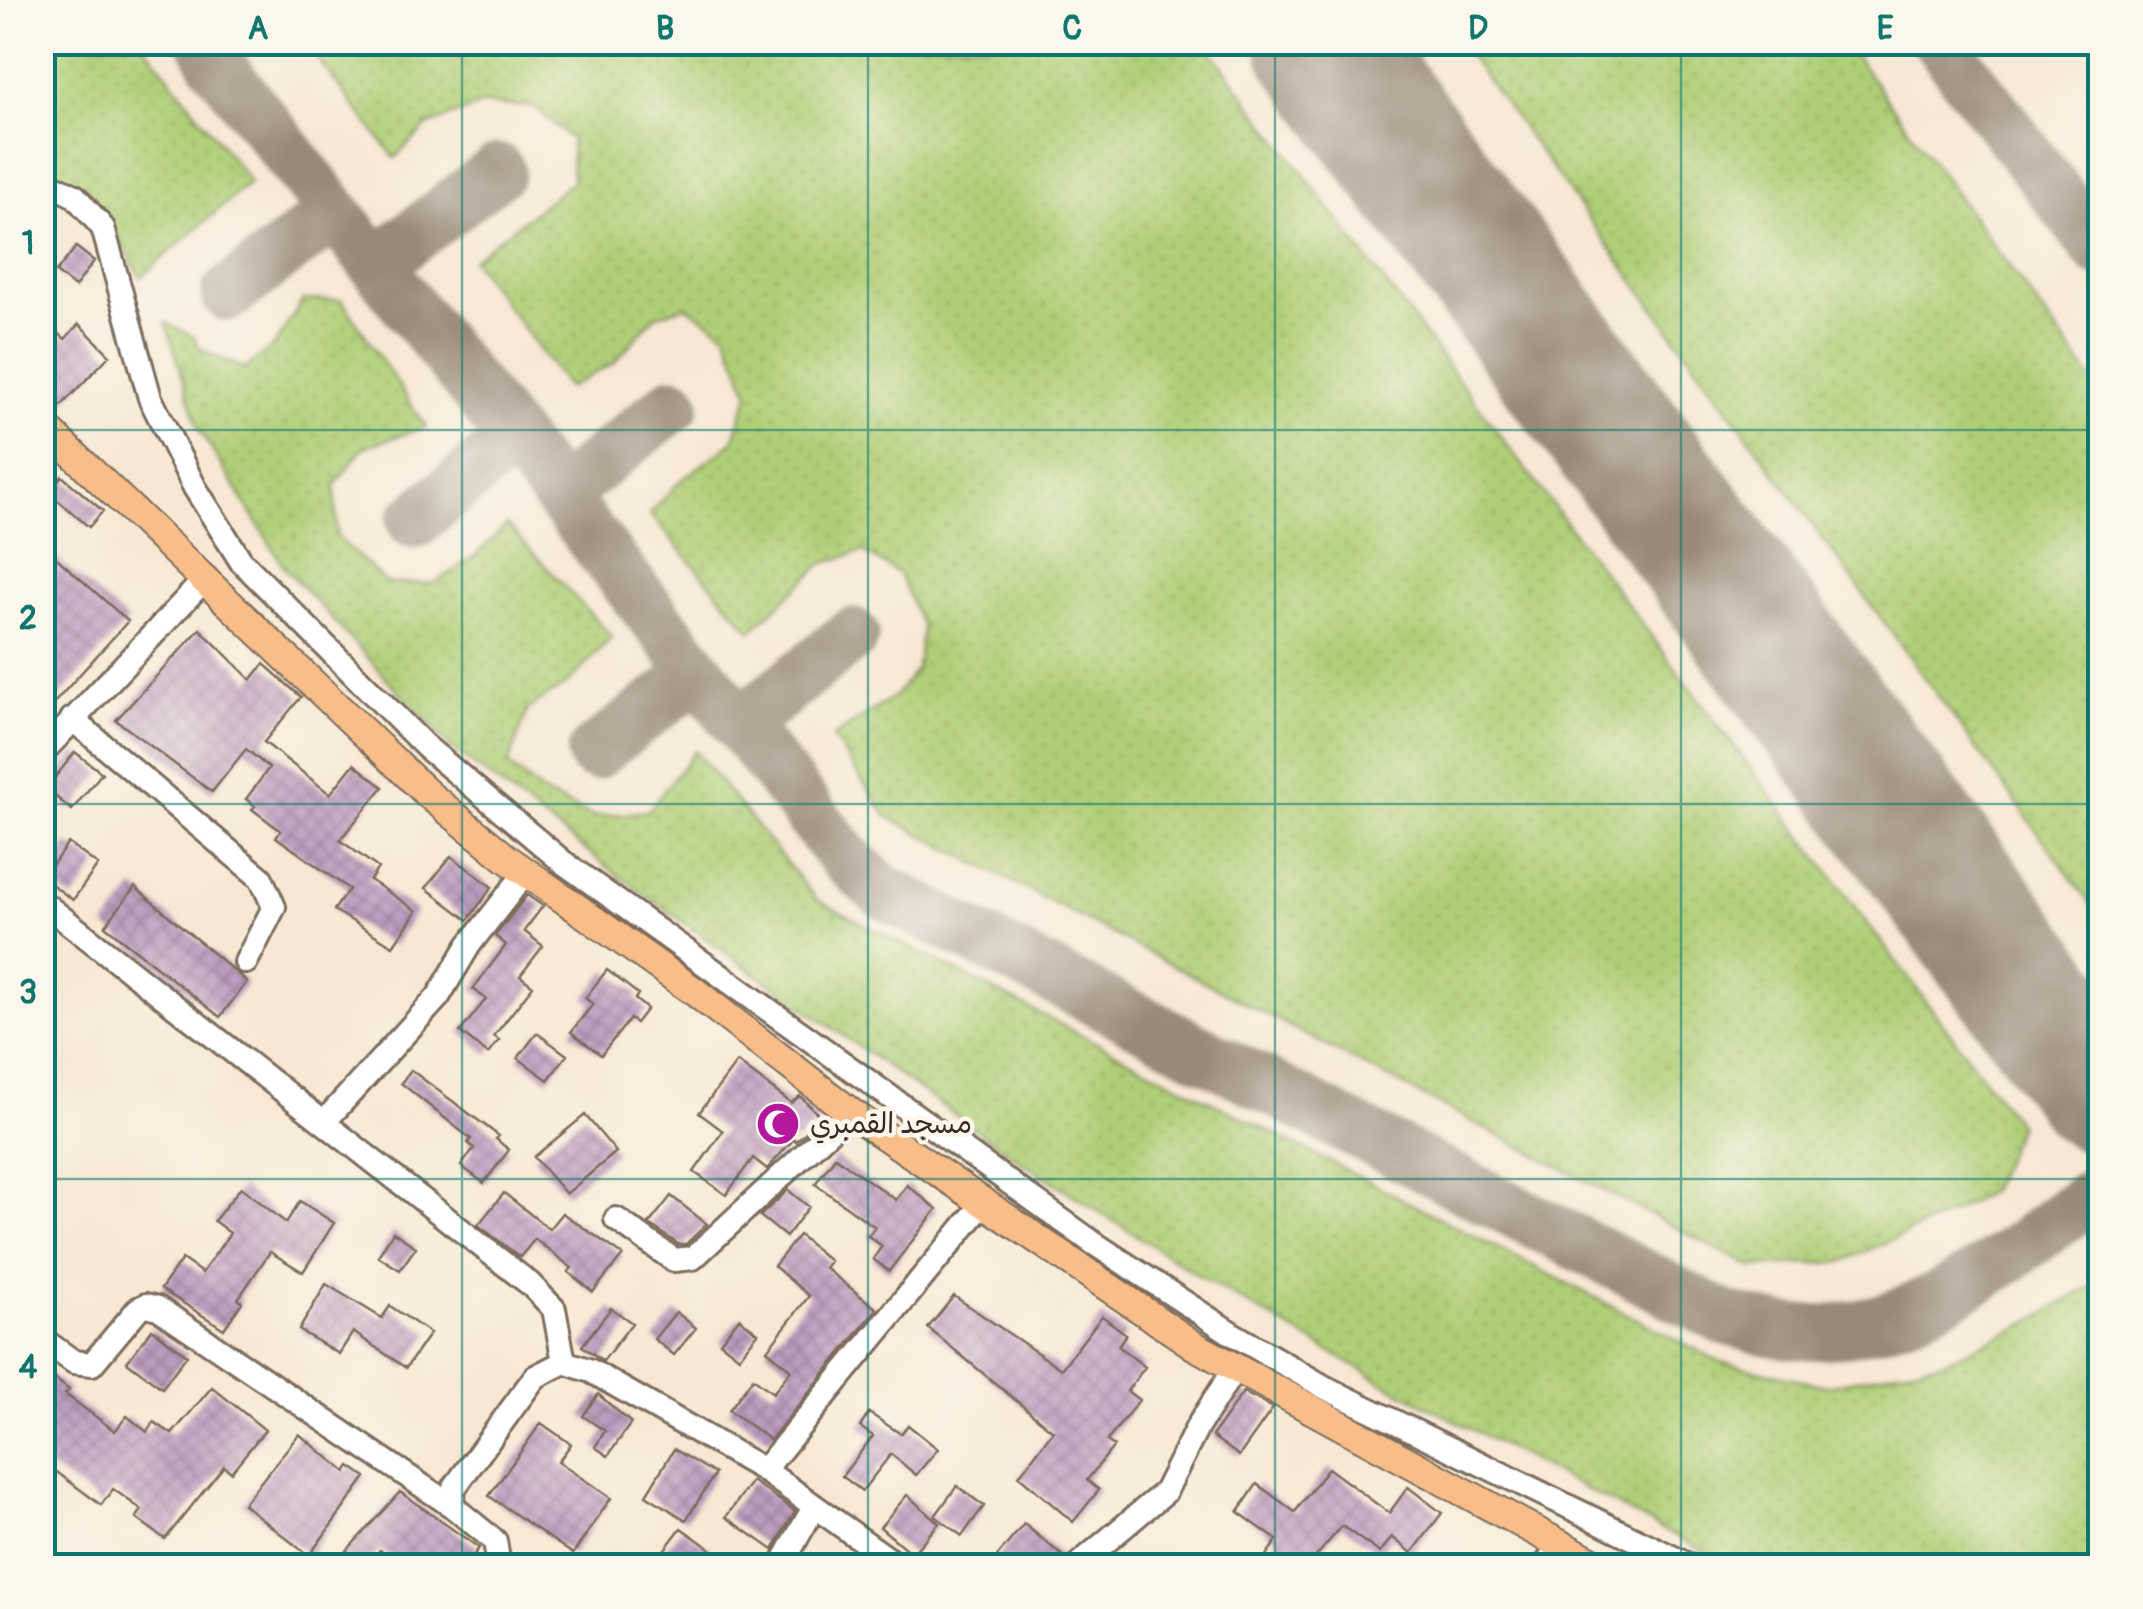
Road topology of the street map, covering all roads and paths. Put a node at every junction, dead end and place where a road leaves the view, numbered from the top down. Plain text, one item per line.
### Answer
1 (42, 180) edge
2 (42, 424) edge
3 (206, 578) junction
4 (72, 720) junction
5 (42, 753) edge
6 (526, 872) junction
7 (42, 902) edge
8 (246, 962) dead end
9 (850, 1112) junction
10 (324, 1122) junction
11 (982, 1205) junction
12 (616, 1219) dead end
13 (42, 1338) edge
14 (564, 1362) junction
15 (1235, 1368) junction
16 (764, 1470) junction
17 (452, 1506) junction
18 (813, 1509) junction
19 (1552, 1556) edge
20 (499, 1566) edge
21 (781, 1566) edge
22 (898, 1566) edge
23 (1078, 1566) edge
24 (1600, 1566) edge
25 (1690, 1566) edge

1 - 25 street
2 - 3 main road
3 - 4 street
3 - 6 main road
4 - 5 street
4 - 8 street
6 - 9 main road
6 - 10 street
7 - 10 street
9 - 11 main road
9 - 12 street
10 - 14 street
11 - 15 main road
11 - 16 street
13 - 17 street
14 - 16 street
14 - 17 street
15 - 19 main road
15 - 23 street
16 - 18 street
17 - 20 street
18 - 21 street
18 - 22 street
19 - 24 main road

